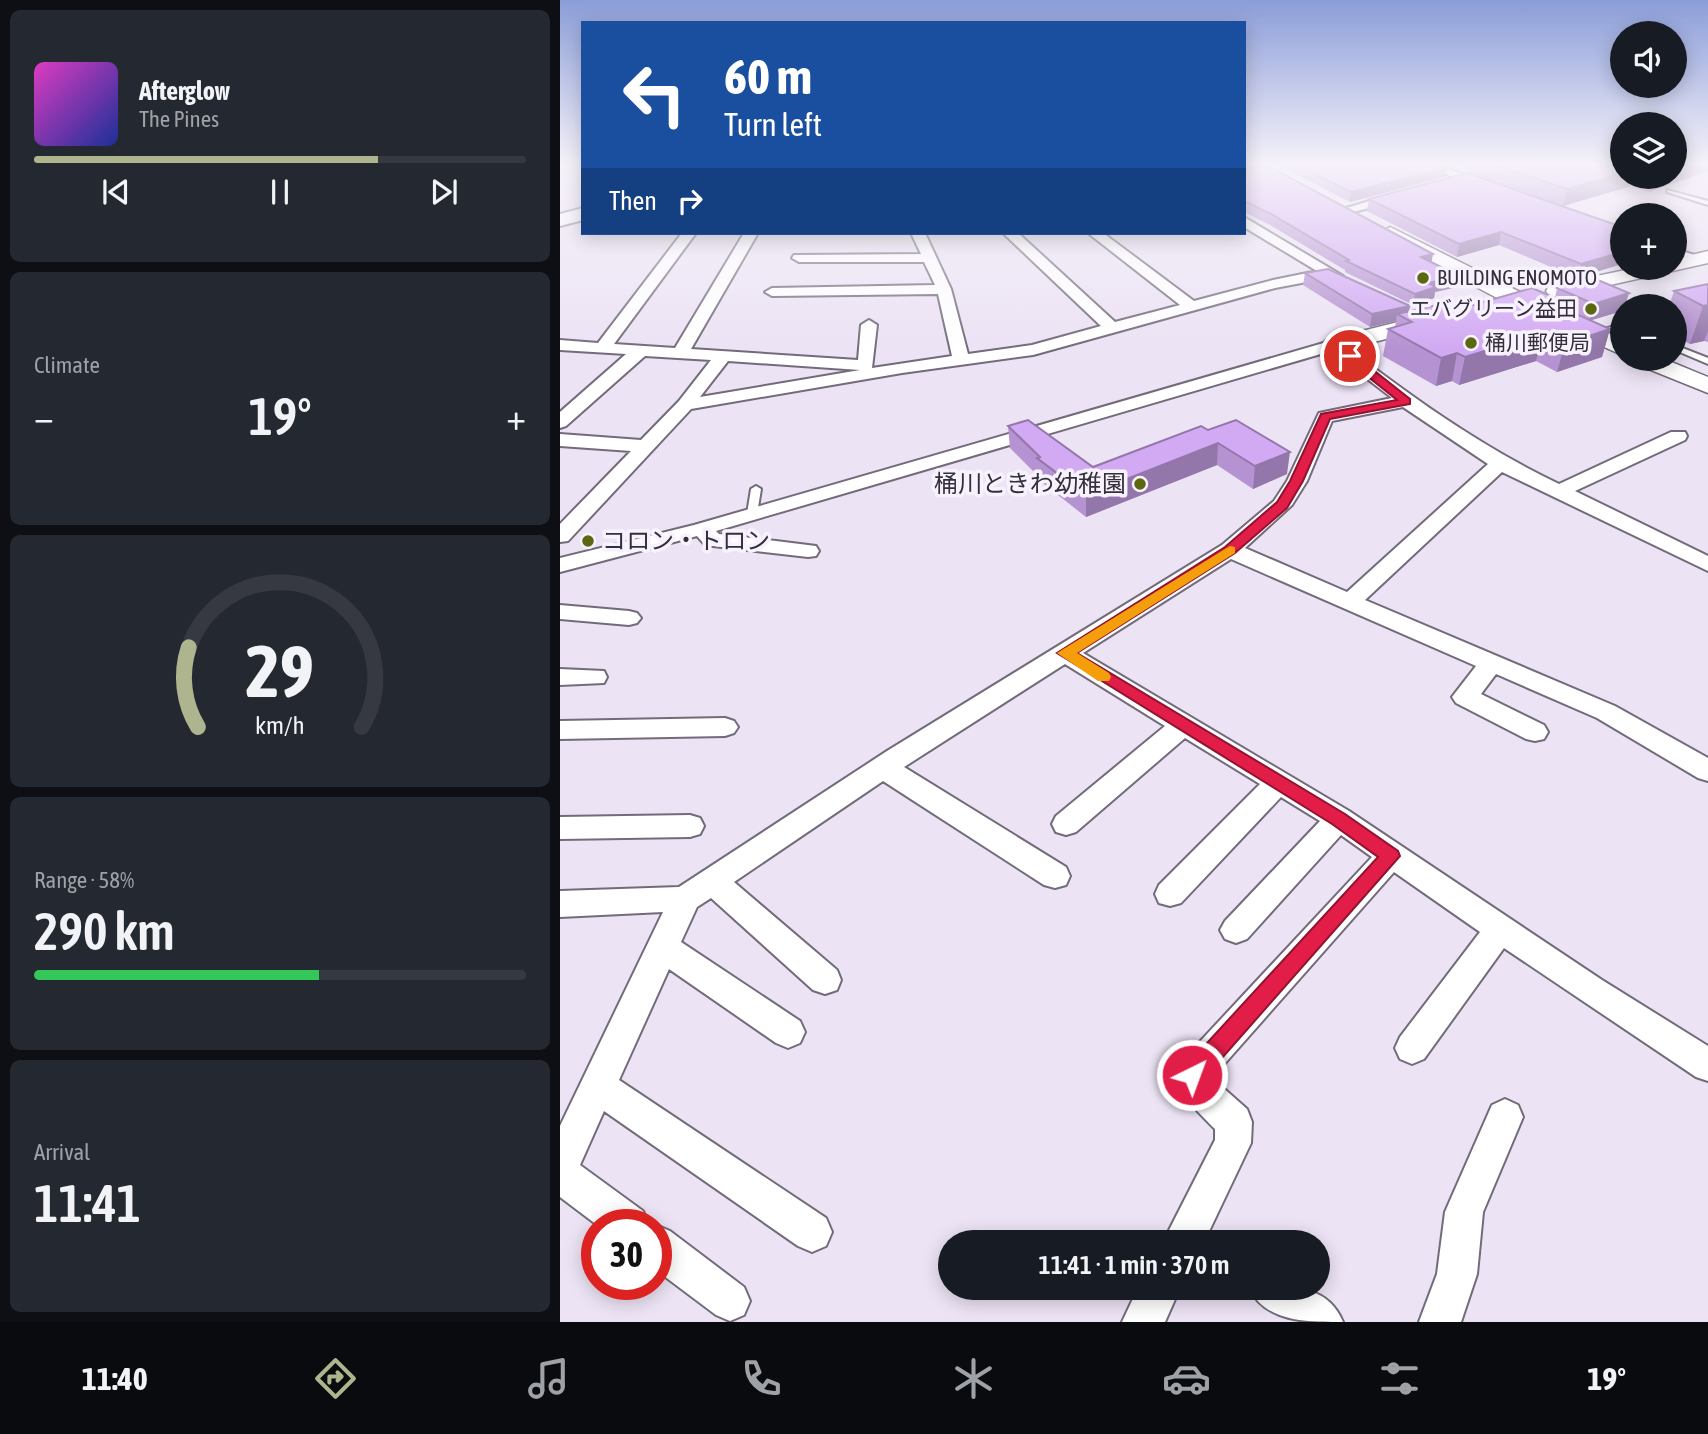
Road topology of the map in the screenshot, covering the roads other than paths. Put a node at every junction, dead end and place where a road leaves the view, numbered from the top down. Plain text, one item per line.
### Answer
1 (1252, 226) edge
2 (1376, 226) edge
3 (688, 235) edge
4 (750, 235) edge
5 (919, 235) edge
6 (1012, 235) edge
7 (1098, 235) edge
8 (799, 258) dead end
9 (930, 258) junction
10 (1329, 273) junction
11 (1610, 280) edge
12 (1352, 283) edge
13 (944, 289) junction
14 (772, 292) dead end
15 (1518, 300) junction
16 (1191, 306) junction
17 (1481, 309) edge
18 (1409, 310) edge
19 (1457, 315) edge
20 (1432, 321) junction
21 (869, 325) dead end
22 (1112, 328) junction
23 (1610, 329) edge
24 (1591, 334) junction
25 (1610, 343) edge
26 (1334, 345) junction
27 (562, 347) edge
28 (603, 347) junction
29 (641, 349) junction
30 (681, 352) junction
31 (1687, 352) edge
32 (724, 355) junction
33 (961, 359) junction
34 (1708, 361) edge
35 (866, 365) junction
36 (902, 368) junction
37 (1671, 371) edge
38 (1708, 387) edge
39 (1406, 401) junction
40 (685, 405) junction
41 (560, 422) edge
42 (1678, 436) dead end
43 (560, 440) edge
44 (645, 446) junction
45 (1500, 463) junction
46 (756, 489) dead end
47 (1557, 492) junction
48 (752, 514) junction
49 (701, 529) junction
50 (560, 537) edge
51 (1230, 550) junction
52 (808, 551) dead end
53 (1708, 564) edge
54 (560, 565) edge
55 (1349, 602) junction
56 (560, 612) edge
57 (629, 618) dead end
58 (1065, 653) junction
59 (1492, 663) junction
60 (560, 677) edge
61 (595, 677) dead end
62 (1183, 725) junction
63 (725, 727) dead end
64 (560, 730) edge
65 (1535, 732) dead end
66 (883, 767) junction
67 (1708, 771) edge
68 (1278, 783) junction
69 (1339, 819) junction
70 (1066, 824) dead end
71 (690, 827) dead end
72 (560, 828) edge
73 (1391, 856) junction
74 (1055, 876) dead end
75 (698, 889) junction
76 (1170, 894) dead end
77 (560, 904) edge
78 (1500, 929) junction
79 (1236, 930) dead end
80 (662, 947) junction
81 (825, 981) dead end
82 (788, 1032) dead end
83 (1412, 1048) dead end
84 (1708, 1065) edge
85 (598, 1087) junction
86 (1505, 1117) dead end
87 (560, 1167) edge
88 (560, 1173) edge
89 (608, 1209) edge
90 (1194, 1230) edge
91 (812, 1231) dead end
92 (672, 1257) edge
93 (1154, 1300) edge
94 (1288, 1300) edge
95 (730, 1301) dead end
96 (1143, 1322) edge
97 (1322, 1322) edge
98 (1440, 1322) edge

1 - 10 street
2 - 15 street
3 - 28 street
4 - 30 street
5 - 9 street
6 - 22 street
7 - 16 street
8 - 9 street
9 - 13 street
10 - 12 street
10 - 16 street
11 - 15 street
13 - 14 street
13 - 33 street
15 - 17 street
15 - 24 street
16 - 22 street
18 - 20 street
19 - 20 street
20 - 26 street
21 - 35 street
22 - 33 street
23 - 24 lane
24 - 25 street
26 - 39 street
26 - 48 street
27 - 28 street
28 - 29 street
29 - 30 street
29 - 41 street
30 - 32 street
31 - 34 lane
32 - 35 street
32 - 40 street
33 - 36 street
35 - 36 street
36 - 40 street
37 - 38 street
39 - 45 street
39 - 51 street
40 - 44 street
42 - 47 street
43 - 44 street
44 - 50 street
45 - 47 street
45 - 55 street
46 - 48 lane
47 - 53 street
48 - 49 street
49 - 52 street
49 - 54 street
51 - 55 street
51 - 58 street
55 - 59 street
56 - 57 street
58 - 62 street
58 - 66 street
59 - 65 street
59 - 67 street
60 - 61 street
62 - 68 street
62 - 70 street
63 - 64 street
66 - 74 street
66 - 75 street
68 - 69 street
68 - 76 street
69 - 73 street
69 - 79 street
71 - 72 street
73 - 78 street
73 - 90 street
75 - 77 street
75 - 80 street
75 - 81 street
78 - 83 street
78 - 84 street
80 - 82 street
80 - 85 street
85 - 87 street
85 - 91 street
86 - 98 street
88 - 89 street
92 - 95 street
93 - 96 street
94 - 97 street

